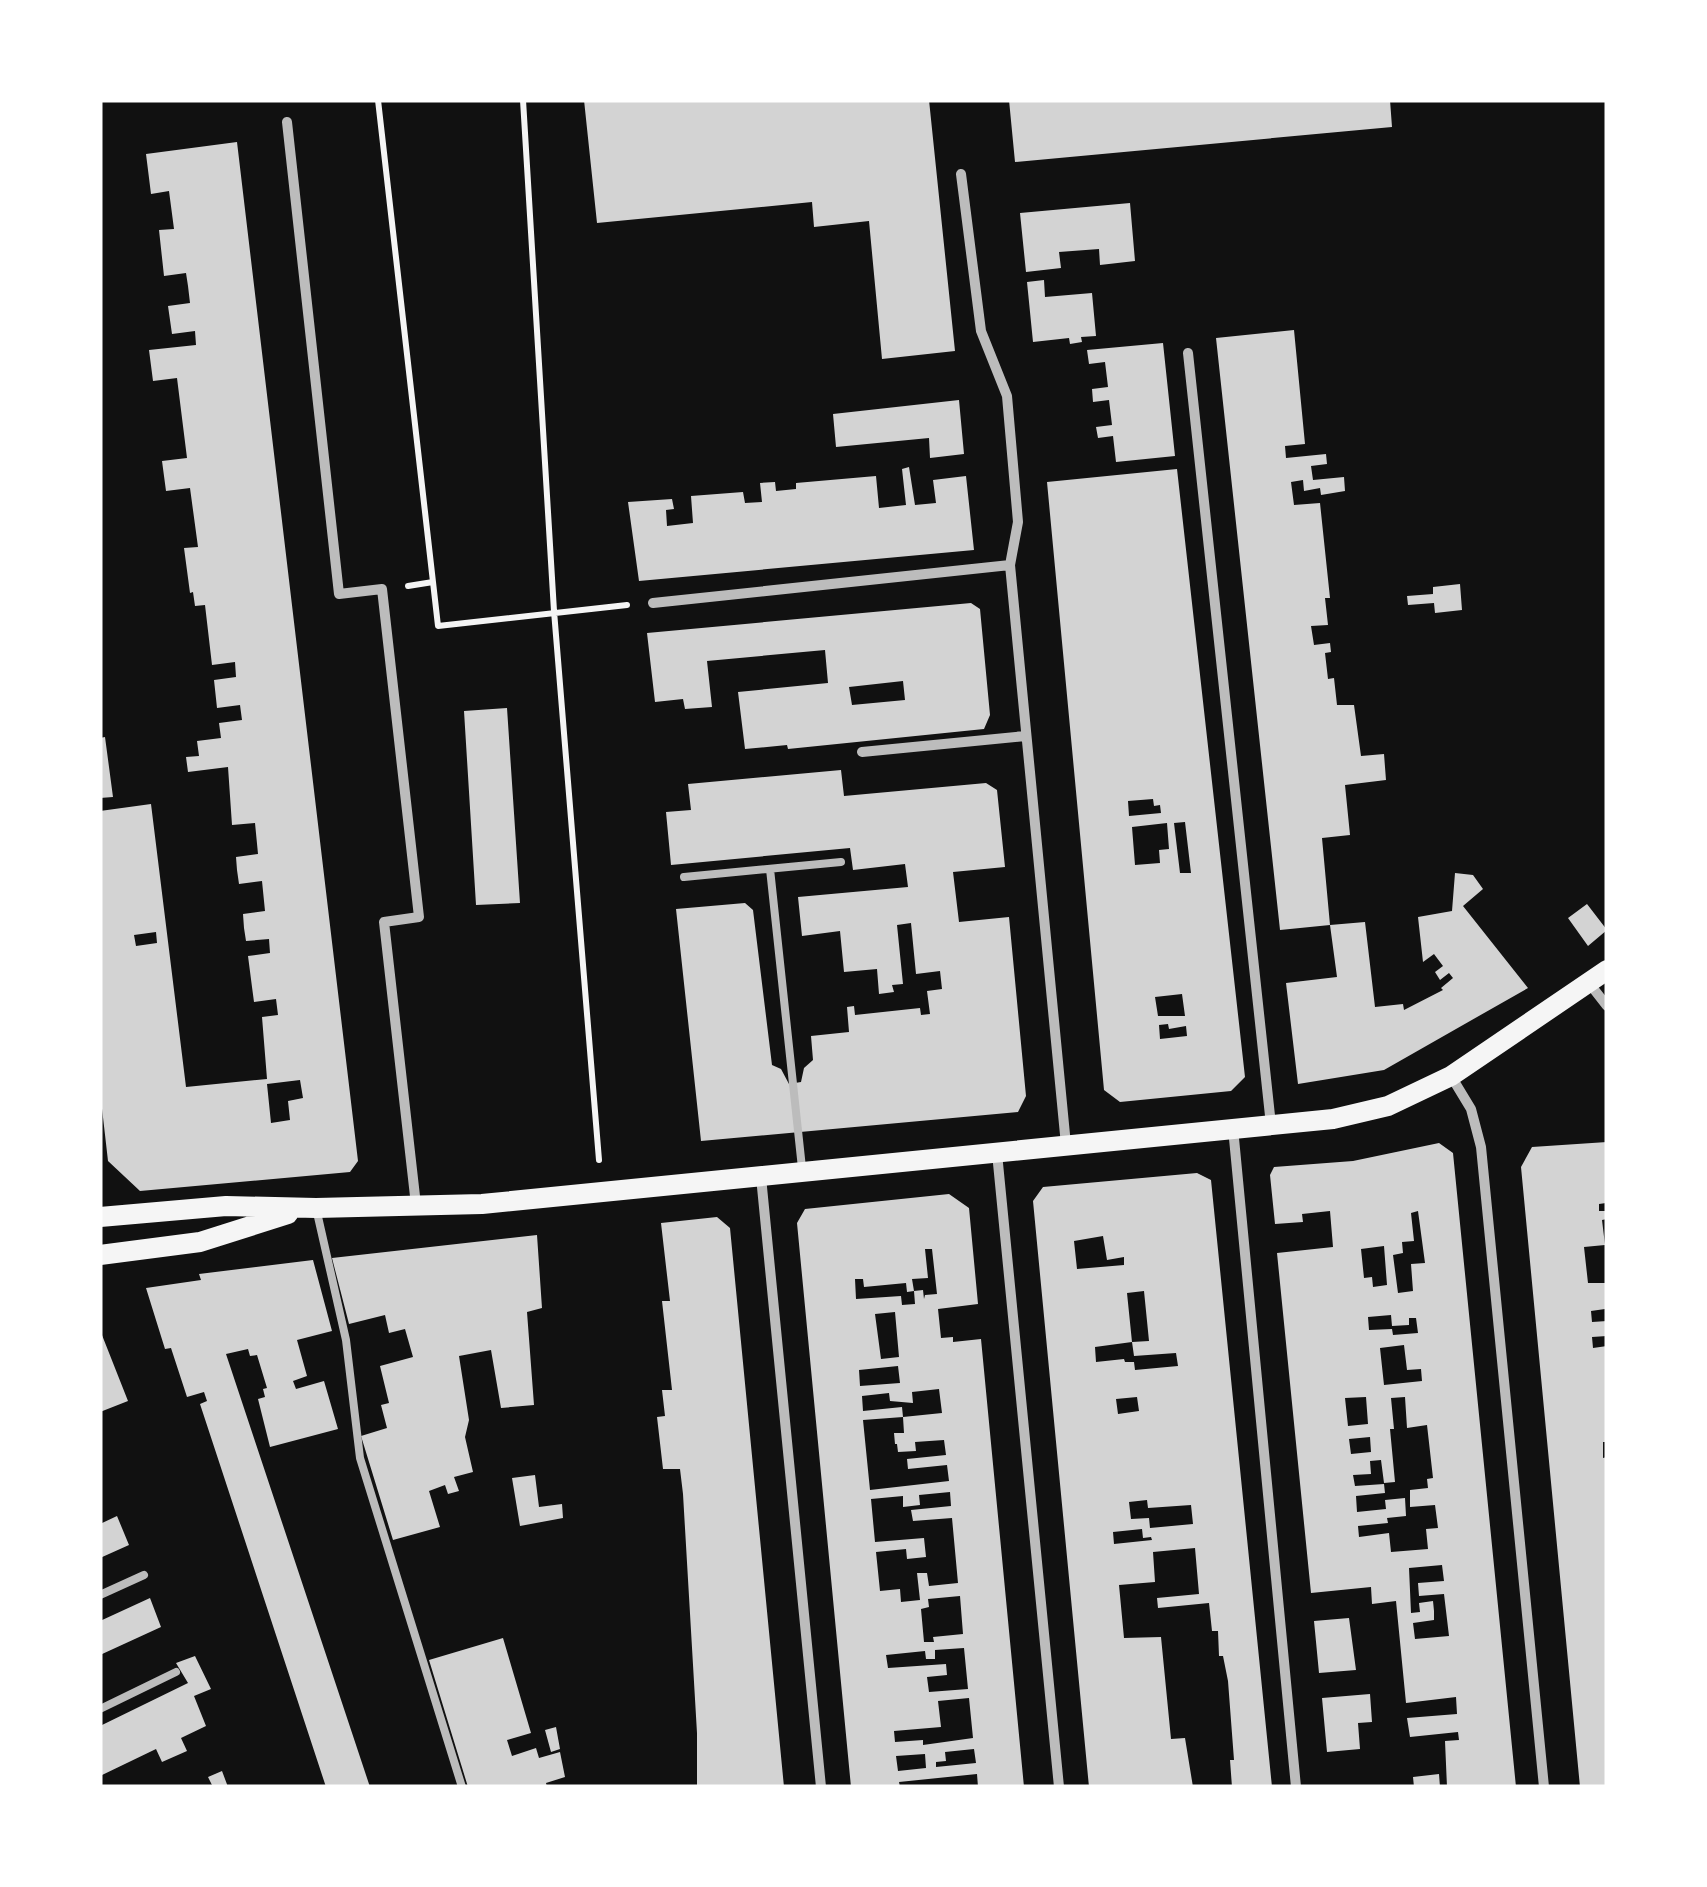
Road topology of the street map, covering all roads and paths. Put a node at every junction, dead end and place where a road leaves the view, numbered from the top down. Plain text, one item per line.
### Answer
1 (378, 100) edge
2 (523, 100) edge
3 (287, 122) dead end
4 (961, 174) dead end
5 (1188, 353) dead end
6 (1010, 565) junction
7 (433, 582) junction
8 (382, 590) junction
9 (653, 603) joint
10 (554, 611) junction
11 (1026, 736) junction
12 (862, 752) dead end
13 (840, 862) dead end
14 (770, 869) junction
15 (684, 877) dead end
16 (1607, 970) edge
17 (1589, 983) junction
18 (1607, 1006) edge
19 (1451, 1076) junction
20 (1272, 1125) junction
21 (1233, 1128) junction
22 (1066, 1144) junction
23 (996, 1152) junction
24 (803, 1172) junction
25 (761, 1176) junction
26 (601, 1192) junction
27 (416, 1206) junction
28 (316, 1208) junction
29 (100, 1217) edge
30 (100, 1254) edge
31 (144, 1575) dead end
32 (100, 1596) edge
33 (176, 1672) dead end
34 (100, 1709) edge
35 (462, 1787) edge
36 (821, 1787) edge
37 (1058, 1787) edge
38 (1296, 1787) edge
39 (1544, 1787) edge

1 - 7 path
2 - 10 path
3 - 8 street
4 - 6 street
5 - 20 street
6 - 9 street
6 - 11 street
7 - 8 path
7 - 10 path
8 - 27 street
9 - 10 path
10 - 26 path
11 - 12 street
11 - 22 street
13 - 14 lane
14 - 15 lane
14 - 24 lane
16 - 17 main road
17 - 18 street
17 - 19 main road
19 - 20 main road
19 - 39 street
20 - 21 main road
21 - 22 main road
21 - 38 street
22 - 23 main road
23 - 24 main road
23 - 37 street
24 - 25 main road
25 - 26 main road
25 - 36 street
26 - 27 main road
27 - 28 main road
28 - 29 main road
28 - 30 main road
28 - 35 lane
31 - 32 lane
33 - 34 lane

